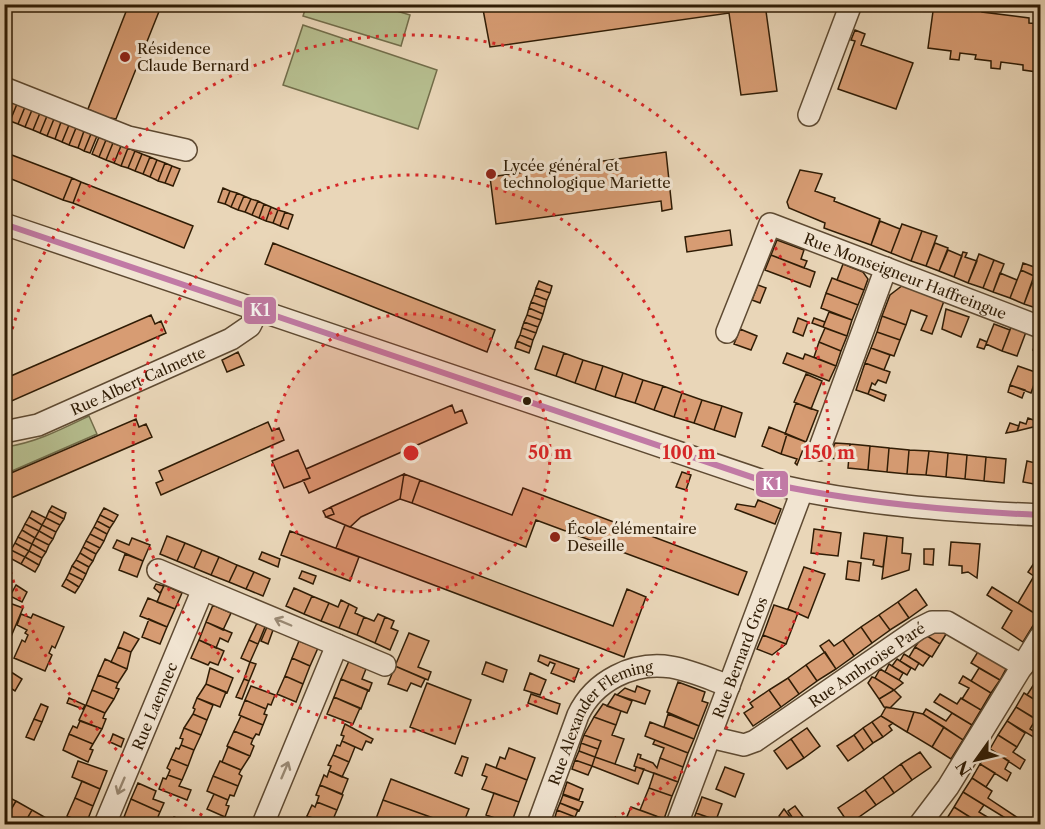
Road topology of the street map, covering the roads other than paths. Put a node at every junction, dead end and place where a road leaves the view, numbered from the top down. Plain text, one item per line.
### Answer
1 (851, 4) edge
2 (4, 88) edge
3 (809, 115) dead end
4 (186, 150) dead end
5 (4, 224) edge
6 (886, 268) junction
7 (258, 310) junction
8 (1041, 327) edge
9 (726, 332) dead end
10 (4, 432) edge
11 (819, 450) dead end
12 (802, 491) junction
13 (1041, 515) edge
14 (158, 570) dead end
15 (203, 589) junction
16 (1041, 637) edge
17 (337, 645) junction
18 (385, 665) dead end
19 (1023, 666) junction
20 (729, 686) junction
21 (710, 737) junction
22 (105, 825) edge
23 (263, 825) edge
24 (538, 825) edge
25 (677, 825) edge
26 (921, 825) edge

1 - 3 street
2 - 4 street
5 - 7 street
6 - 8 street, Rue Monseigneur Haffreingue
6 - 9 street, Rue Monseigneur Haffreingue
6 - 11 street
7 - 10 street, Rue Albert Calmette
7 - 12 street
12 - 13 street
12 - 20 street, Rue Bernard Gros
14 - 15 street
17 -> 15 street
15 -> 22 street, Rue Laennec
16 - 19 street
17 - 18 street
23 -> 17 street
19 - 21 street, Rue Ambroise Paré
19 - 26 street
20 - 21 street, Rue Bernard Gros
20 - 24 street, Rue Alexander Fleming
21 - 25 street, Rue Bernard Gros

